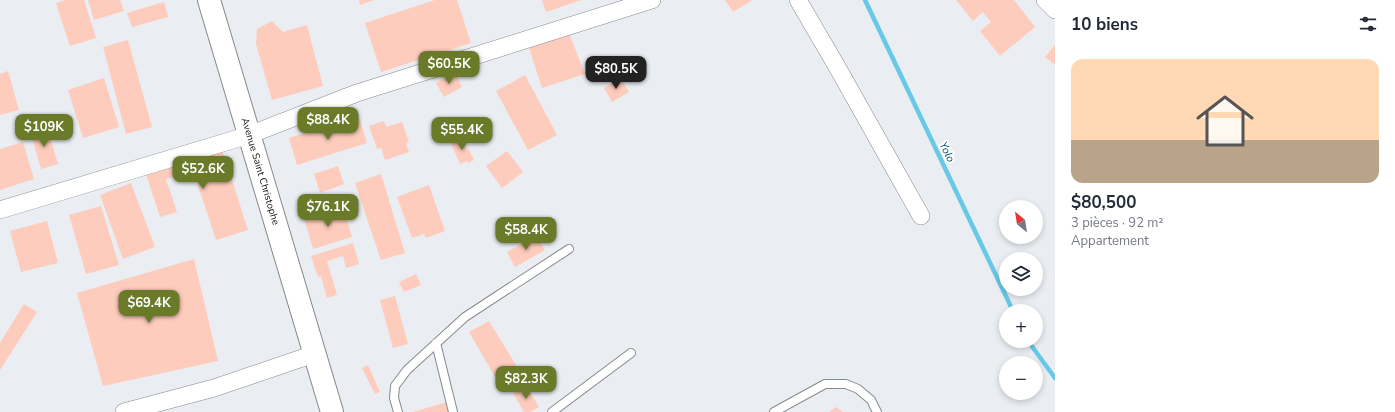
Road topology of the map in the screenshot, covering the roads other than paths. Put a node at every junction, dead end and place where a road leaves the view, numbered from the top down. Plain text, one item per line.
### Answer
1 (209, 0) edge
2 (652, 0) edge
3 (798, 0) edge
4 (1045, 0) edge
5 (1055, 10) edge
6 (249, 135) junction
7 (0, 210) edge
8 (921, 216) dead end
9 (569, 249) dead end
10 (436, 343) junction
11 (631, 353) dead end
12 (314, 354) junction
13 (124, 412) edge
14 (332, 412) edge
15 (398, 412) edge
16 (453, 412) edge
17 (552, 412) edge
18 (774, 412) edge
19 (877, 412) edge

1 - 6 street, Avenue Saint Christophe
2 - 6 street
3 - 8 street
4 - 5 street
6 - 7 street
6 - 12 street, Avenue Saint Christophe
9 - 10 lane
10 - 15 lane
10 - 16 lane
11 - 17 lane
12 - 13 street
12 - 14 street, Avenue Saint Christophe
18 - 19 lane

